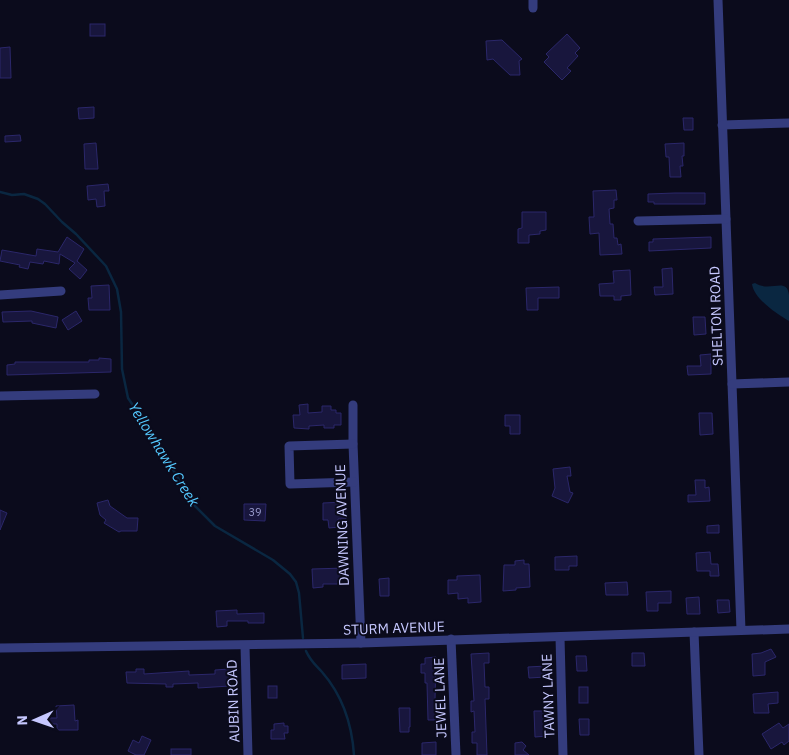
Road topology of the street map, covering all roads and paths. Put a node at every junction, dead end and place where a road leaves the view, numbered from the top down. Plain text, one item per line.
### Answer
1 (718, 0) edge
2 (789, 123) edge
3 (722, 125) junction
4 (726, 219) junction
5 (638, 221) dead end
6 (61, 291) dead end
7 (0, 295) edge
8 (789, 382) edge
9 (732, 384) junction
10 (95, 394) dead end
11 (0, 396) edge
12 (353, 405) dead end
13 (353, 444) junction
14 (354, 482) junction
15 (789, 629) edge
16 (741, 630) junction
17 (694, 632) junction
18 (560, 637) junction
19 (451, 639) junction
20 (361, 643) junction
21 (244, 646) junction
22 (0, 648) edge
23 (248, 755) edge
24 (456, 755) edge
25 (563, 755) edge
26 (699, 755) edge

1 - 3 street, SHELTON ROAD
2 - 3 street
3 - 4 street, SHELTON ROAD
4 - 5 street
4 - 9 street, SHELTON ROAD
6 - 7 street
8 - 9 street
9 - 16 street, SHELTON ROAD
10 - 11 street
12 - 13 street, DAWNING AVENUE
13 - 14 street, DAWNING AVENUE
13 - 14 street
14 - 20 street, DAWNING AVENUE
15 - 16 street, STURM AVENUE
16 - 17 street, STURM AVENUE
17 - 18 street, STURM AVENUE
17 - 26 street
18 - 19 street, STURM AVENUE
18 - 25 street, TAWNY LANE
19 - 20 street, STURM AVENUE
19 - 24 street, JEWEL LANE
20 - 21 street, STURM AVENUE
21 - 22 street, STURM AVENUE
21 - 23 street, AUBIN ROAD

